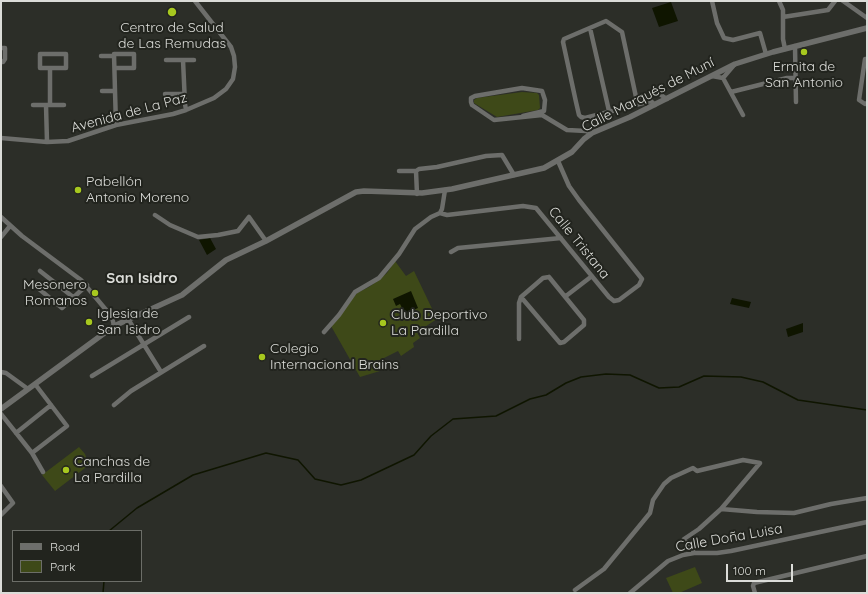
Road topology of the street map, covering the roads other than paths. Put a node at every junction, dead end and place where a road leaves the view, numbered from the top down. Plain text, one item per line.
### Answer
1 (195, 1) edge
2 (712, 1) edge
3 (779, 1) edge
4 (835, 1) edge
5 (843, 1) edge
6 (783, 17) junction
7 (867, 18) edge
8 (590, 28) junction
9 (867, 28) edge
10 (795, 46) junction
11 (1, 48) edge
12 (785, 48) junction
13 (766, 54) junction
14 (102, 56) dead end
15 (114, 56) junction
16 (866, 59) edge
17 (166, 60) dead end
18 (183, 60) junction
19 (194, 60) dead end
20 (1, 62) edge
21 (735, 64) junction
22 (50, 68) junction
23 (114, 68) junction
24 (712, 76) junction
25 (723, 78) junction
26 (795, 78) junction
27 (102, 91) dead end
28 (115, 91) junction
29 (731, 92) junction
30 (165, 94) dead end
31 (184, 94) junction
32 (636, 97) junction
33 (667, 99) junction
34 (545, 100) junction
35 (796, 102) dead end
36 (867, 103) edge
37 (638, 104) junction
38 (33, 105) dead end
39 (48, 105) junction
40 (64, 105) dead end
41 (655, 105) junction
42 (186, 110) junction
43 (609, 112) junction
44 (743, 115) dead end
45 (523, 116) junction
46 (116, 125) junction
47 (560, 125) junction
48 (592, 133) junction
49 (1, 138) edge
50 (47, 142) junction
51 (558, 160) junction
52 (399, 171) dead end
53 (416, 171) junction
54 (514, 175) junction
55 (445, 190) junction
56 (417, 194) junction
57 (440, 213) junction
58 (156, 215) dead end
59 (1, 217) edge
60 (10, 226) junction
61 (1, 237) edge
62 (561, 238) junction
63 (266, 241) junction
64 (451, 252) dead end
65 (40, 271) dead end
66 (592, 276) junction
67 (87, 285) junction
68 (38, 289) dead end
69 (566, 296) junction
70 (73, 297) junction
71 (521, 297) junction
72 (189, 317) dead end
73 (128, 319) junction
74 (114, 326) junction
75 (324, 332) dead end
76 (519, 339) dead end
77 (143, 344) junction
78 (204, 346) dead end
79 (1, 372) edge
80 (161, 372) junction
81 (92, 376) dead end
82 (35, 384) junction
83 (28, 389) junction
84 (51, 405) junction
85 (114, 405) dead end
86 (1, 409) edge
87 (1, 414) edge
88 (16, 433) junction
89 (32, 453) junction
90 (43, 472) dead end
91 (1, 486) edge
92 (867, 498) edge
93 (721, 509) junction
94 (1, 515) edge
95 (867, 522) edge
96 (694, 553) junction
97 (867, 556) edge
98 (575, 590) dead end
99 (630, 593) edge
100 (755, 593) edge

1 - 42 street, Avenida de La Paz
2 - 13 street
3 - 6 street
4 - 6 street
5 - 7 street
6 - 12 street
8 - 32 street
8 - 43 street
8 - 43 street
9 - 10 street, Calle Marqués de Muní
10 - 12 street, Calle Marqués de Muní
10 - 26 street
11 - 20 street
12 - 13 street, Calle Marqués de Muní
13 - 21 street, Calle Marqués de Muní
14 - 15 street
15 - 23 street
15 - 23 street
16 - 36 street
17 - 18 street
18 - 19 street
18 - 31 street
21 - 24 street, Calle Marqués de Muní
21 - 25 street
22 - 22 street
22 - 39 street
23 - 28 street
24 - 25 street
24 - 33 street, Calle Marqués de Muní
25 - 29 street
26 - 29 street
26 - 35 street
27 - 28 street
28 - 46 street
29 - 44 street
30 - 31 street
31 - 42 street
32 - 33 street
32 - 37 street
33 - 41 street, Calle Marqués de Muní
34 - 45 street
34 - 45 street
34 - 47 street
37 - 41 street
37 - 43 street
38 - 39 street
39 - 40 street
39 - 50 street
41 - 48 street, Calle Marqués de Muní
42 - 46 street, Avenida de La Paz
45 - 47 street
46 - 50 street, Avenida de La Paz
47 - 48 street
48 - 51 street, Calle Marqués de Muní
49 - 50 street, Avenida de La Paz
51 - 54 street, Calle Marqués de Muní
51 - 66 street, Calle Tristana
52 - 53 street
53 - 54 street
53 - 56 street
54 - 55 street, Calle Marqués de Muní
55 - 56 street, Calle Marqués de Muní
55 - 57 street
56 - 63 street, Calle Marqués de Muní
57 - 62 street, Calle Tristana
57 - 75 street
58 - 63 street
59 - 60 street
60 - 61 street
60 - 67 street
62 - 64 street
62 - 66 street, Calle Tristana
63 - 73 street, Calle Marqués de Muní
65 - 70 street
66 - 69 street
67 - 70 street
67 - 74 street
68 - 70 street
69 - 71 street
69 - 71 street
71 - 76 street
72 - 77 street
73 - 74 street, Calle Marqués de Muní
73 - 77 street
74 - 82 street, Calle Marqués de Muní
77 - 80 street
77 - 81 street
78 - 80 street
79 - 83 street
80 - 85 street
82 - 83 street, Calle Marqués de Muní
82 - 84 street
83 - 86 street, Calle Marqués de Muní
84 - 88 street
84 - 89 street
87 - 88 street
88 - 89 street
89 - 90 street
91 - 94 street
92 - 93 street
93 - 96 street
93 - 98 street
95 - 96 street, Calle Doña Luisa
96 - 99 street, Calle Doña Luisa
97 - 100 street

